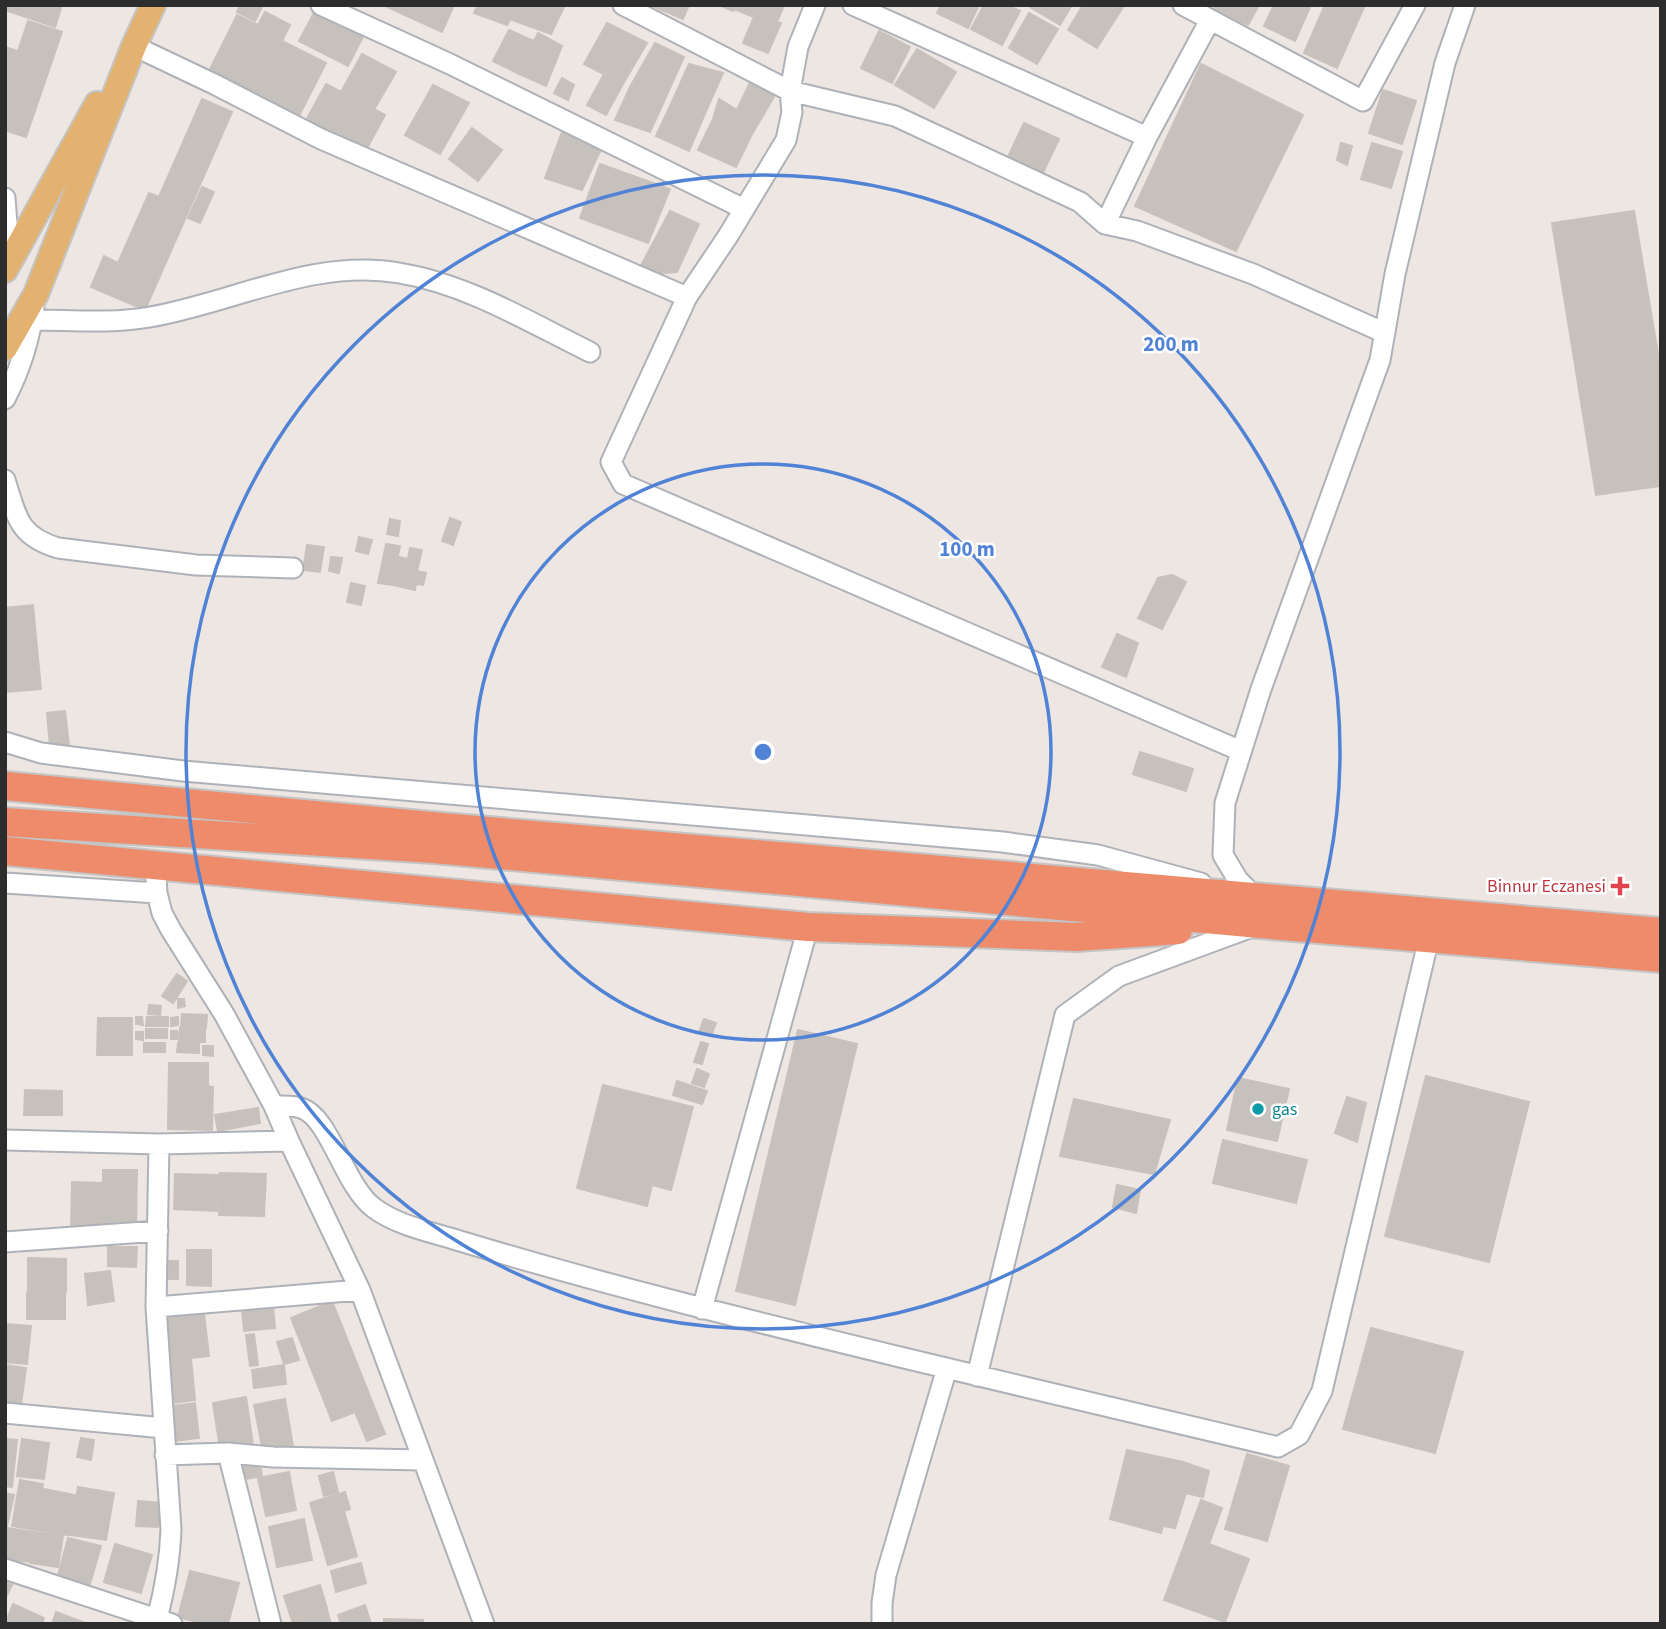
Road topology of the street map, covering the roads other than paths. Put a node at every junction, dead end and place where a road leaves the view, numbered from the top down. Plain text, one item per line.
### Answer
1 (152, 5) edge
2 (321, 5) edge
3 (623, 5) edge
4 (815, 5) edge
5 (853, 5) edge
6 (1183, 5) edge
7 (1415, 5) edge
8 (1465, 5) edge
9 (1210, 20) junction
10 (134, 46) junction
11 (790, 91) junction
12 (1147, 137) junction
13 (5, 198) edge
14 (744, 209) junction
15 (1105, 224) junction
16 (7, 267) edge
17 (36, 294) junction
18 (687, 297) junction
19 (33, 320) junction
20 (1385, 333) junction
21 (5, 348) edge
22 (590, 352) dead end
23 (5, 399) edge
24 (5, 480) edge
25 (293, 568) dead end
26 (5, 742) edge
27 (1241, 751) junction
28 (5, 786) edge
29 (5, 822) edge
30 (5, 851) edge
31 (155, 864) junction
32 (854, 875) junction
33 (5, 883) edge
34 (157, 893) junction
35 (1258, 911) junction
36 (808, 927) junction
37 (1661, 932) edge
38 (1429, 938) junction
39 (1661, 958) edge
40 (274, 1106) junction
41 (5, 1140) edge
42 (289, 1141) junction
43 (159, 1144) junction
44 (158, 1231) junction
45 (5, 1242) edge
46 (360, 1290) junction
47 (156, 1307) junction
48 (702, 1309) junction
49 (947, 1368) junction
50 (977, 1376) junction
51 (5, 1413) edge
52 (164, 1428) junction
53 (228, 1453) junction
54 (165, 1455) junction
55 (423, 1460) junction
56 (5, 1569) edge
57 (153, 1620) edge
58 (271, 1624) edge
59 (484, 1624) edge
60 (882, 1624) edge

1 - 10 main road
1 - 16 main road
2 - 14 street
3 - 11 street
4 - 11 street
5 - 12 street
6 - 9 street
7 - 9 street
8 - 20 street
9 - 12 street
10 - 17 main road
10 - 18 street
11 - 14 street
11 - 15 street
12 - 15 street
13 - 16 street
14 - 18 street
15 - 20 street
17 - 19 street
17 - 21 main road
18 - 27 street
19 - 22 street
19 - 23 street
20 - 27 street
24 - 25 street
26 - 35 street
27 - 35 street
28 - 32 highway
29 - 32 highway
30 - 31 highway
31 - 34 street
31 - 36 highway
32 - 35 highway
33 - 34 street
34 - 40 street
35 - 36 highway
35 - 37 highway
35 - 38 highway
35 - 50 street
36 - 48 street
38 - 39 highway
38 - 50 street
40 - 42 street
40 - 48 street
41 - 43 street
42 - 43 street
42 - 46 street
43 - 44 street
44 - 45 street
44 - 47 street
46 - 47 street
46 - 55 street
47 - 52 street
48 - 49 street
49 - 50 street
49 - 60 street
51 - 52 street
52 - 54 street
53 - 54 street
53 - 55 street
53 - 58 street
54 - 57 street
55 - 59 street
56 - 57 street

